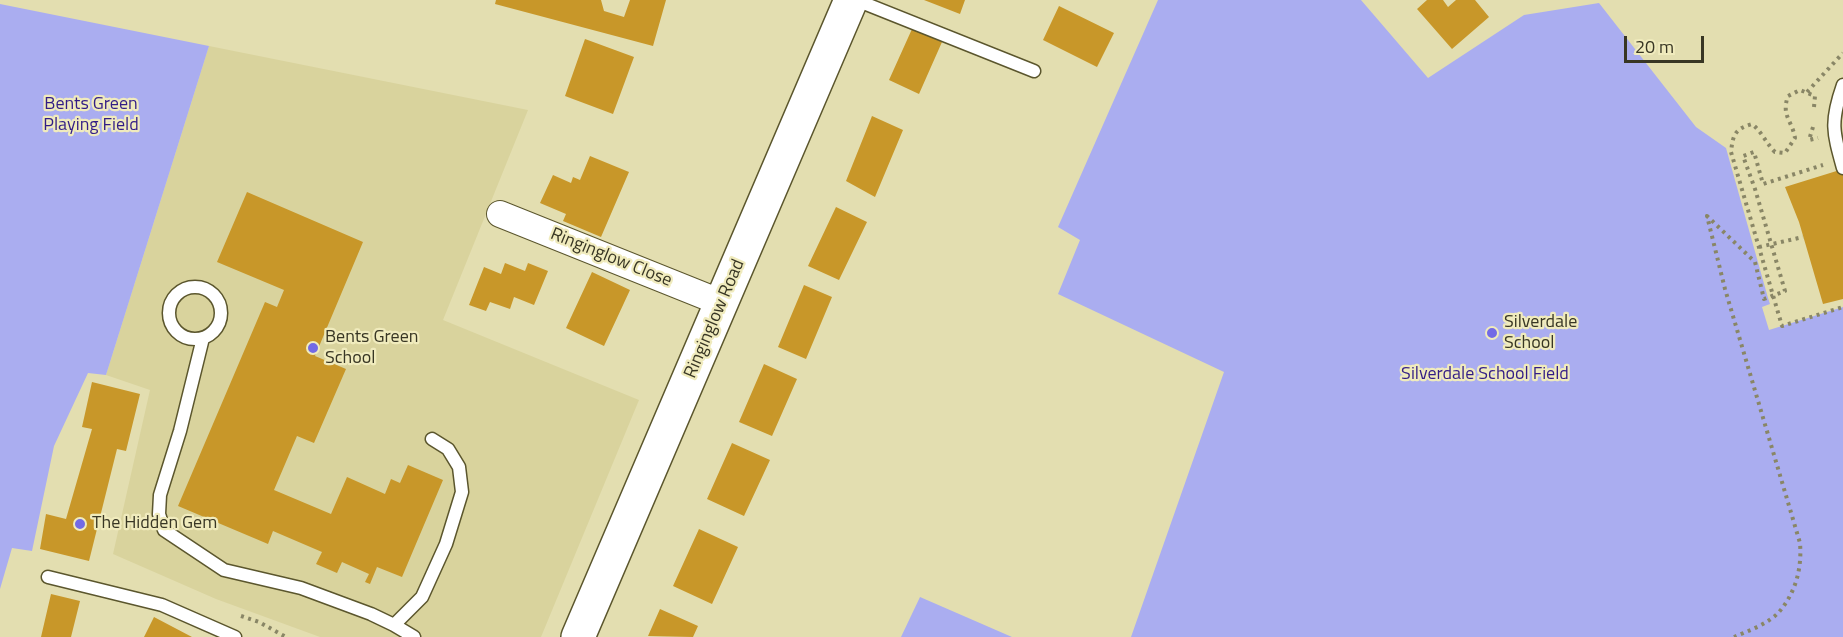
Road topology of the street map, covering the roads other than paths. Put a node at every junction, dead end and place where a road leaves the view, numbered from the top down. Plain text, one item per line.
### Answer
1 (851, 0) edge
2 (856, 0) edge
3 (1034, 71) dead end
4 (1843, 85) edge
5 (1842, 164) edge
6 (500, 214) dead end
7 (722, 303) junction
8 (202, 338) junction
9 (432, 439) dead end
10 (48, 577) dead end
11 (394, 625) junction
12 (236, 637) edge
13 (414, 637) edge
14 (578, 637) edge

1 - 7 street, Ringinglow Road
2 - 3 lane
4 - 5 lane
6 - 7 street, Ringinglow Close
7 - 14 street, Ringinglow Road
8 - 8 lane
8 - 11 lane
9 - 11 lane
10 - 12 lane
11 - 13 lane

